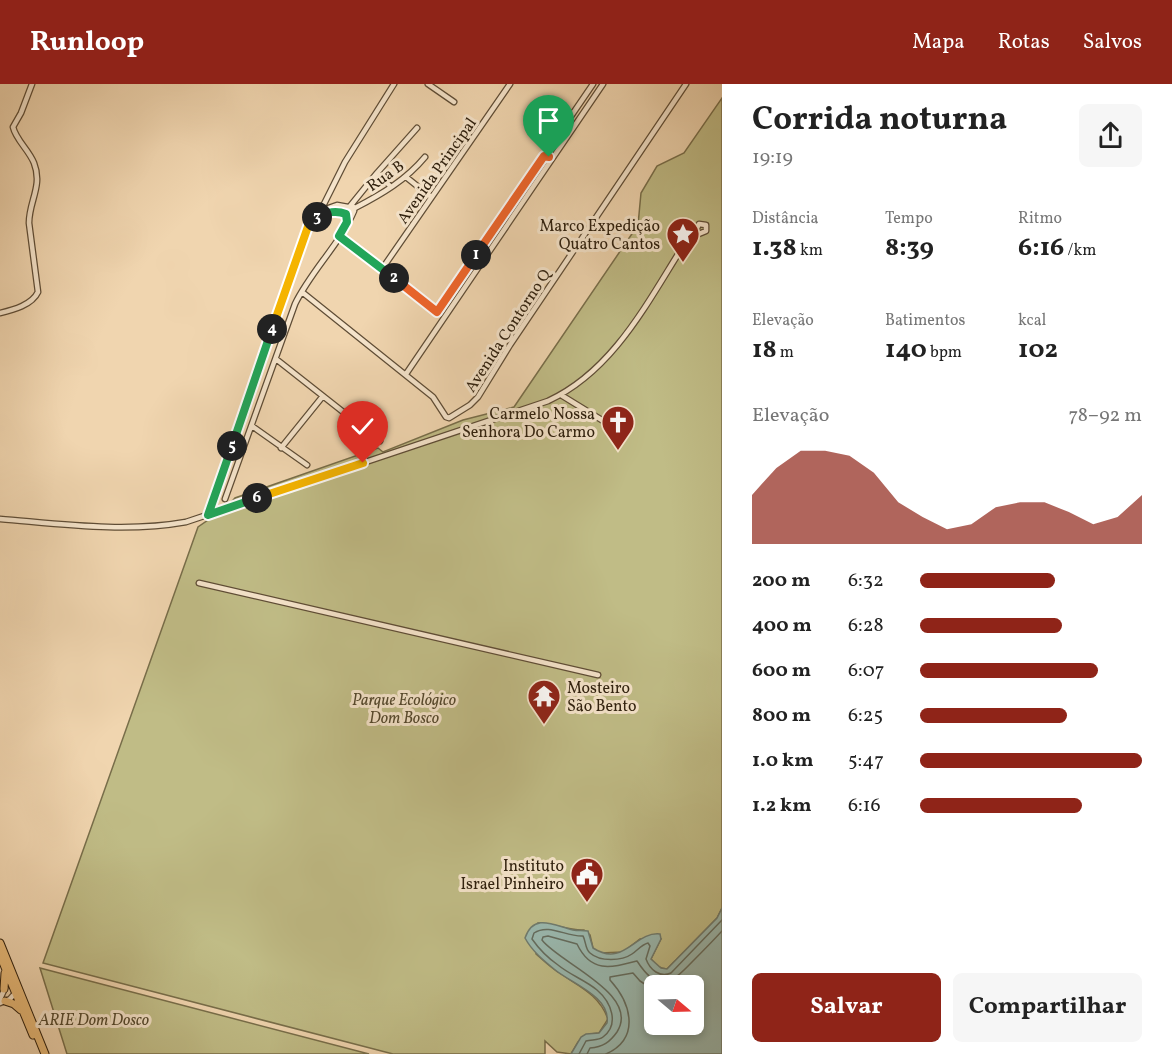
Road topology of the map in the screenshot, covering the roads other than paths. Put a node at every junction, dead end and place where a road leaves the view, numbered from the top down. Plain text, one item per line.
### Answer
1 (32, 84) edge
2 (394, 84) edge
3 (428, 84) edge
4 (510, 84) edge
5 (593, 84) edge
6 (603, 84) edge
7 (686, 84) edge
8 (454, 102) dead end
9 (417, 128) dead end
10 (554, 141) junction
11 (556, 152) junction
12 (544, 156) junction
13 (425, 157) dead end
14 (545, 168) junction
15 (376, 172) junction
16 (406, 177) junction
17 (391, 187) junction
18 (431, 197) junction
19 (351, 208) junction
20 (316, 213) junction
21 (345, 214) junction
22 (347, 222) junction
23 (699, 231) dead end
24 (339, 236) junction
25 (382, 269) junction
26 (302, 292) junction
27 (437, 312) junction
28 (0, 313) edge
29 (444, 318) junction
30 (276, 360) junction
31 (406, 374) junction
32 (561, 395) junction
33 (323, 396) junction
34 (252, 426) junction
35 (614, 431) dead end
36 (380, 441) dead end
37 (281, 448) junction
38 (307, 465) dead end
39 (225, 499) dead end
40 (208, 515) junction
41 (0, 519) edge
42 (199, 583) dead end
43 (598, 675) dead end
44 (0, 943) edge
45 (0, 955) edge
46 (5, 968) junction
47 (16, 988) junction
48 (4, 989) junction
49 (2, 1001) edge
50 (24, 1013) junction
51 (43, 1054) edge

1 - 28 street
2 - 20 street
3 - 8 street
4 - 18 street, Avenida Principal
5 - 10 street
6 - 11 street
7 - 31 street, Avenida Contorno Q
9 - 15 street
10 - 11 street
10 - 12 street
11 - 14 street
12 - 14 street
12 - 27 street
13 - 16 street, Rua B
14 - 29 street
15 - 17 street
15 - 19 street
16 - 17 street, Rua B
16 - 18 street
17 - 19 street, Rua B
18 - 25 street, Avenida Principal
19 - 20 street
19 - 21 street
19 - 21 street
19 - 22 street, Rua B
20 - 21 street
20 - 40 street
21 - 22 street
22 - 24 street, Rua B
23 - 32 street
24 - 25 street
24 - 26 street, Rua B
25 - 27 street
26 - 30 street, Rua B
26 - 31 street, Avenida Contorno Q
27 - 29 street
29 - 31 street
30 - 33 street
30 - 34 street, Rua B
32 - 35 street
32 - 40 street
33 - 36 street
33 - 37 street
34 - 37 street
34 - 39 street, Rua B
37 - 38 street
40 - 41 street
42 - 43 street
44 - 47 main road
45 - 46 main road
46 - 47 main road
46 - 48 main road
47 - 48 street
47 - 49 street
47 - 50 main road
47 - 51 main road
48 - 49 street
49 - 50 main road
50 - 51 main road

